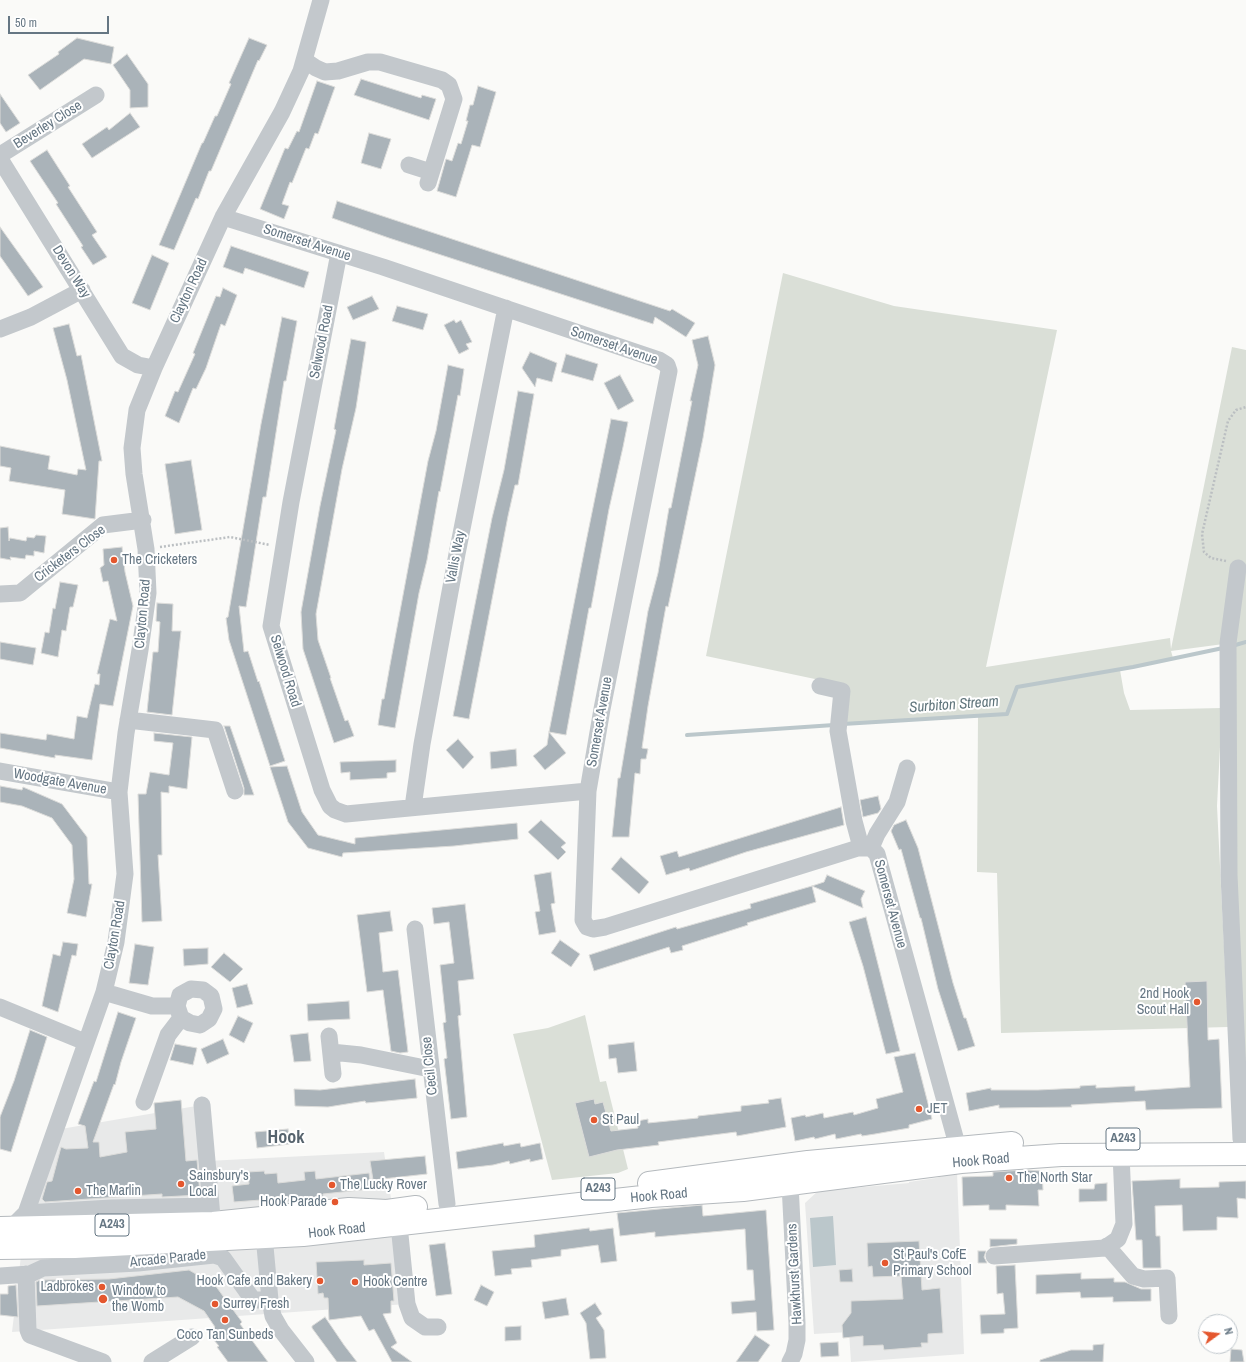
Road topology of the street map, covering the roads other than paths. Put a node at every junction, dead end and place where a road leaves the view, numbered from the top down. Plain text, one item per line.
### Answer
1 (321, 0) edge
2 (304, 60) junction
3 (96, 95) dead end
4 (0, 155) edge
5 (0, 159) edge
6 (409, 165) dead end
7 (223, 217) junction
8 (339, 253) junction
9 (82, 290) junction
10 (506, 308) junction
11 (0, 329) edge
12 (154, 368) junction
13 (143, 520) junction
14 (1238, 568) road end
15 (0, 594) edge
16 (820, 686) dead end
17 (128, 720) junction
18 (907, 768) dead end
19 (0, 771) edge
20 (588, 791) junction
21 (119, 792) junction
22 (235, 792) dead end
23 (413, 806) junction
24 (866, 848) junction
25 (415, 929) dead end
26 (104, 992) junction
27 (0, 1007) edge
28 (85, 1042) junction
29 (430, 1070) junction
30 (333, 1074) dead end
31 (144, 1102) dead end
32 (202, 1105) dead end
33 (1244, 1144) edge
34 (960, 1154) junction
35 (1122, 1154) junction
36 (790, 1184) junction
37 (447, 1204) junction
38 (212, 1214) junction
39 (399, 1225) junction
40 (263, 1228) junction
41 (10, 1233) edge
42 (1107, 1246) junction
43 (994, 1256) dead end
44 (43, 1258) junction
45 (26, 1274) junction
46 (0, 1276) edge
47 (270, 1300) junction
48 (1169, 1316) dead end
49 (438, 1327) dead end
50 (192, 1337) dead end
51 (103, 1362) edge
52 (152, 1362) edge
53 (306, 1362) edge
54 (790, 1362) edge

1 - 2 street, Clayton Road
2 - 6 street
2 - 7 street, Clayton Road
3 - 4 street, Beverley Close
5 - 9 street, Devon Way
7 - 8 street, Somerset Avenue
7 - 12 street, Clayton Road
8 - 10 street, Somerset Avenue
8 - 23 street, Selwood Road
9 - 11 street
9 - 12 street, Devon Way
10 - 20 street, Somerset Avenue
10 - 23 street, Vallis Way
12 - 13 street, Clayton Road
13 - 15 street, Cricketers Close
13 - 17 street, Clayton Road
14 - 33 street
16 - 24 street
17 - 21 street, Clayton Road
17 - 22 street
18 - 24 street
19 - 21 street, Woodgate Avenue
20 - 23 street, Selwood Road
20 - 24 street, Somerset Avenue
21 - 26 street, Clayton Road
24 - 34 street, Somerset Avenue
25 - 29 street, Cecil Close
26 - 28 street, Clayton Road
26 - 31 street
27 - 28 street
28 - 41 street, Clayton Road
29 - 30 street
29 - 37 street, Cecil Close
32 - 38 street
33 - 34 highway, Hook Road / A243
33 - 35 highway, Hook Road
34 - 35 highway, Hook Road
34 - 36 highway, Hook Road
34 - 37 highway, Hook Road / A243
35 - 42 street
36 - 39 highway, Hook Road
36 - 54 street, Hawkhurst Gardens
37 - 40 highway, Hook Road / A243
38 - 40 highway, Hook Road / A243
38 - 41 highway, Hook Road / A243
39 - 40 highway, Hook Road
39 - 49 street
40 - 44 highway, Hook Road / A243
40 - 47 street
41 - 44 highway, Hook Road / A243
42 - 43 street
42 - 48 street
44 - 45 street
44 - 47 street, Arcade Parade
45 - 46 street
45 - 51 street
47 - 53 street
50 - 52 street

